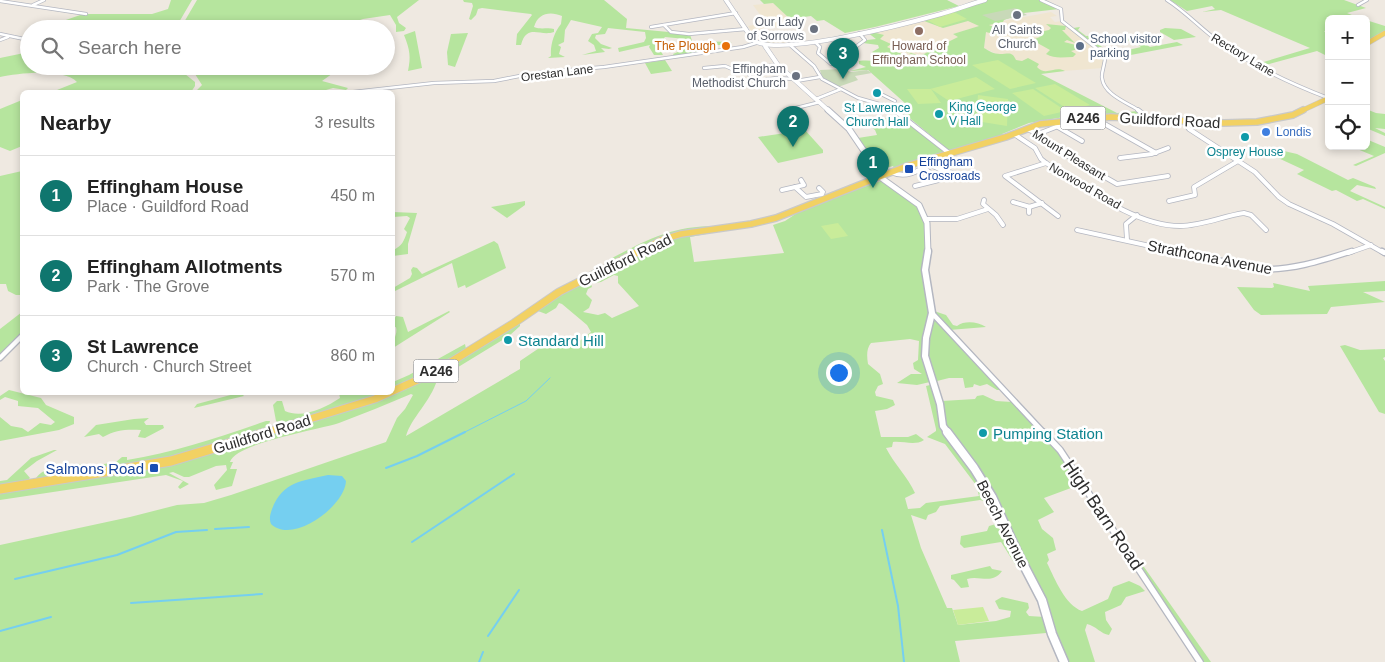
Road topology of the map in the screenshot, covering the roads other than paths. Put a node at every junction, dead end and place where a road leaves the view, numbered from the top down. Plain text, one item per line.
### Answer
1 (44, 0) edge
2 (726, 0) edge
3 (985, 0) edge
4 (1041, 0) edge
5 (1167, 0) edge
6 (1366, 0) edge
7 (0, 1) edge
8 (32, 5) junction
9 (1358, 5) dead end
10 (736, 13) junction
11 (86, 14) dead end
12 (664, 25) junction
13 (651, 28) dead end
14 (746, 29) junction
15 (858, 33) junction
16 (1385, 33) edge
17 (0, 34) edge
18 (10, 36) junction
19 (20, 38) edge
20 (0, 40) edge
21 (815, 42) junction
22 (1370, 42) edge
23 (756, 43) junction
24 (765, 46) junction
25 (791, 46) junction
26 (854, 48) dead end
27 (830, 64) dead end
28 (778, 65) junction
29 (704, 68) dead end
30 (744, 68) junction
31 (820, 77) junction
32 (765, 80) dead end
33 (795, 80) junction
34 (754, 81) dead end
35 (841, 89) junction
36 (364, 90) edge
37 (883, 95) dead end
38 (1325, 97) edge
39 (891, 99) junction
40 (818, 100) junction
41 (1325, 100) edge
42 (895, 102) dead end
43 (882, 103) junction
44 (788, 110) dead end
45 (1093, 118) junction
46 (1148, 118) junction
47 (1184, 121) junction
48 (1027, 128) junction
49 (1014, 134) junction
50 (1038, 134) junction
51 (1082, 141) dead end
52 (1168, 148) dead end
53 (949, 153) junction
54 (1156, 153) junction
55 (1120, 158) dead end
56 (1238, 161) junction
57 (928, 162) junction
58 (1046, 163) junction
59 (923, 167) junction
60 (883, 174) junction
61 (960, 175) dead end
62 (1168, 176) dead end
63 (801, 180) dead end
64 (916, 186) dead end
65 (795, 187) junction
66 (819, 188) dead end
67 (782, 190) dead end
68 (824, 196) junction
69 (984, 200) dead end
70 (1168, 201) dead end
71 (1013, 202) dead end
72 (1042, 204) junction
73 (1030, 207) junction
74 (988, 209) junction
75 (1029, 213) dead end
76 (1137, 215) junction
77 (1058, 216) dead end
78 (925, 219) junction
79 (1003, 225) dead end
80 (1077, 230) dead end
81 (1266, 230) dead end
82 (1128, 240) junction
83 (1371, 245) junction
84 (1385, 253) edge
85 (932, 313) junction
86 (20, 338) edge
87 (0, 358) edge
88 (395, 390) edge
89 (384, 395) edge
90 (0, 489) edge
91 (1064, 662) edge
92 (1200, 662) edge

1 - 8 street
2 - 10 street
3 - 15 street
4 - 46 street
5 - 38 street, Rectory Lane
6 - 9 street
7 - 8 street
8 - 11 street
10 - 12 street
10 - 14 street
12 - 13 street
12 - 14 street
14 - 23 street
15 - 21 street
15 - 26 street
16 - 22 main road
17 - 18 street
18 - 19 street
18 - 20 street
21 - 25 street
21 - 27 street
23 - 24 street
23 - 36 street, Orestan Lane
24 - 25 street
24 - 28 street, Beech Avenue
25 - 31 street
28 - 30 street
28 - 33 street, Beech Avenue
29 - 30 street
30 - 34 street
31 - 33 street
31 - 35 street
32 - 33 street
33 - 40 street, Beech Avenue
35 - 40 street
35 - 43 street
37 - 39 street
39 - 42 street
39 - 43 street
40 - 44 street
40 - 60 street, Beech Avenue
41 - 47 main road, Guildford Road / A246
43 - 53 street
45 - 46 main road, Guildford Road / A246
45 - 48 main road, Guildford Road / A246
45 - 54 street
46 - 47 main road, Guildford Road / A246
47 - 56 street
48 - 49 main road, Guildford Road / A246
48 - 50 street, Mount Pleasant
49 - 53 main road, Guildford Road / A246
49 - 58 street, Norwood Road
50 - 51 street
50 - 62 street, Mount Pleasant
52 - 54 street
53 - 57 main road, Guildford Road / A246
54 - 55 street
56 - 70 street
56 - 83 street
57 - 59 street
57 - 60 main road, Guildford Road / A246
57 - 61 street
58 - 72 street
58 - 76 street, Norwood Road
59 - 60 street
59 - 64 street
60 - 68 main road, Guildford Road / A246
60 - 78 street, Beech Avenue
63 - 65 street
65 - 67 street
65 - 68 street
66 - 68 street
68 - 88 main road, Guildford Road / A246
69 - 74 street
71 - 73 street
72 - 73 street
72 - 77 street
73 - 75 street
74 - 78 street
74 - 79 street
76 - 81 street, Norwood Road
76 - 82 street, Norwood Road
78 - 85 street, Beech Avenue
80 - 82 street, Strathcona Avenue
82 - 83 street, Strathcona Avenue
83 - 84 street
85 - 91 street, Beech Avenue
85 - 92 street, High Barn Road
86 - 87 street
89 - 90 main road, Guildford Road / A246

